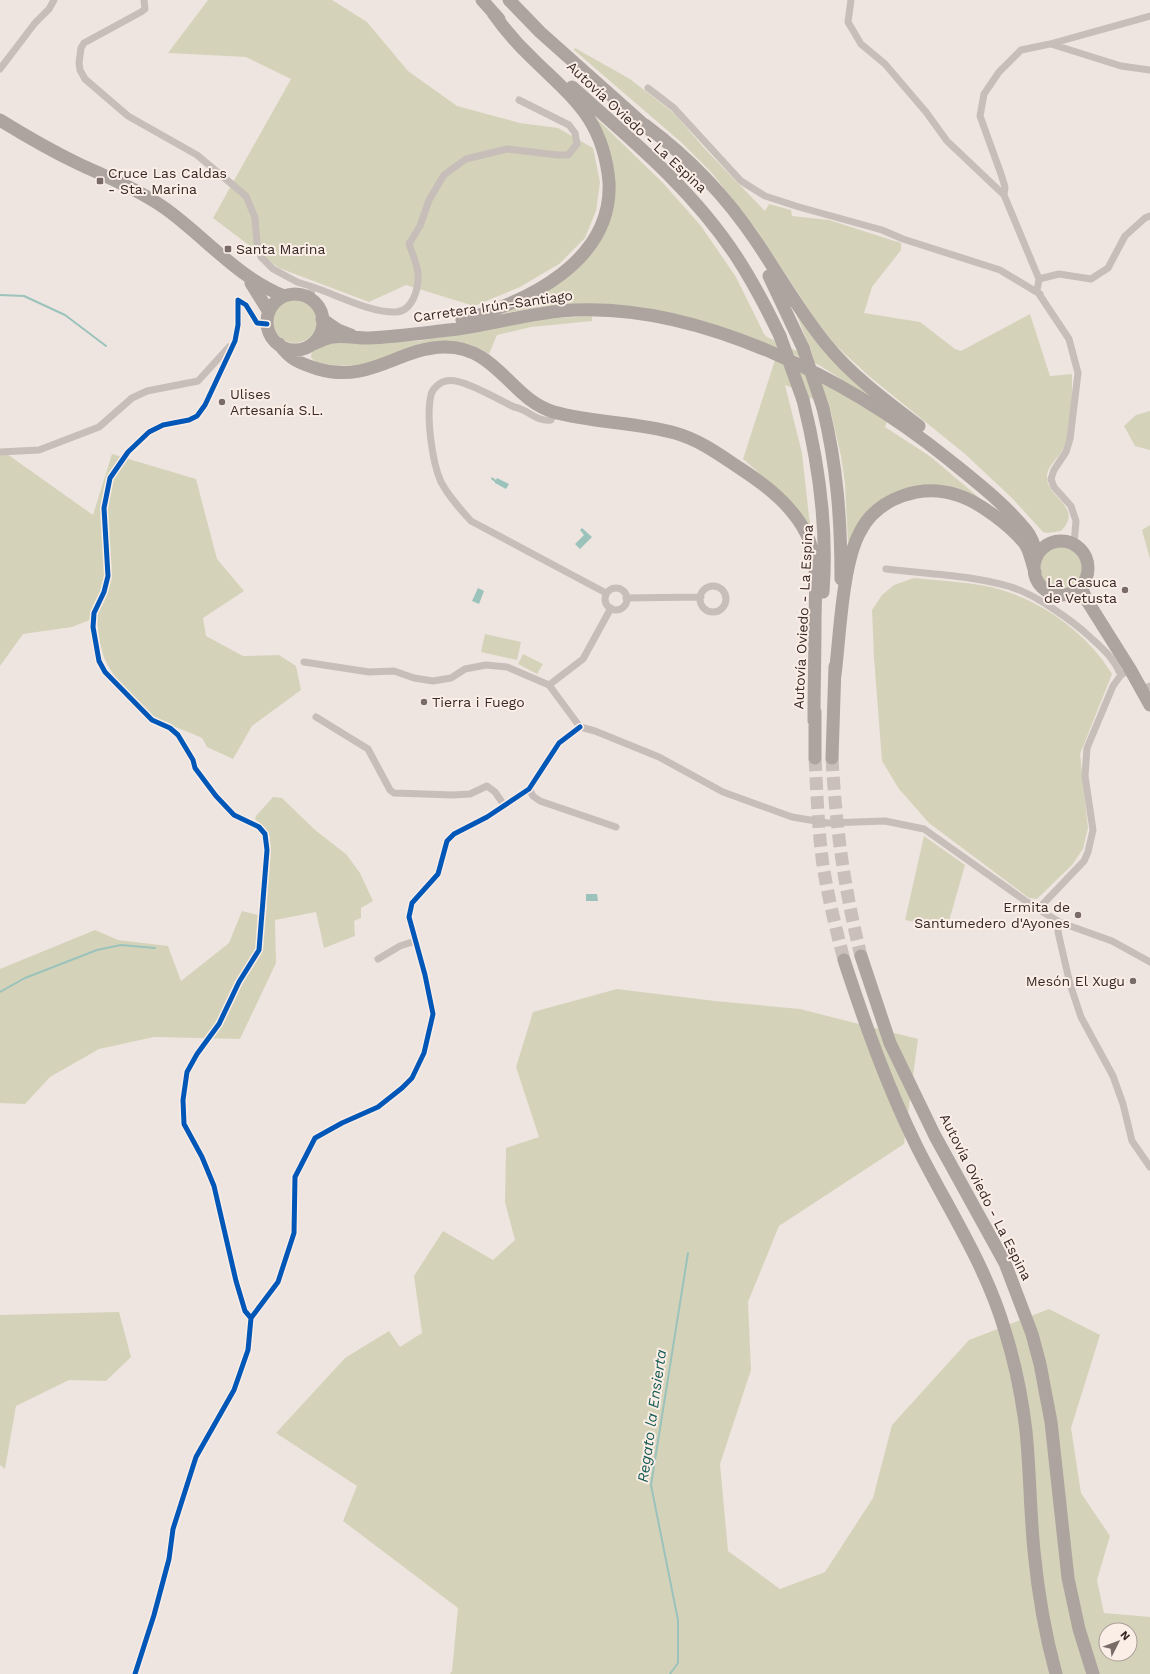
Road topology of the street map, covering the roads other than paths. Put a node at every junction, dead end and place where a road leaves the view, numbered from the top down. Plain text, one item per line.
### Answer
1 (54, 0) edge
2 (144, 0) edge
3 (482, 0) edge
4 (509, 0) edge
5 (851, 0) edge
6 (493, 13) junction
7 (1150, 16) edge
8 (1050, 44) junction
9 (0, 69) edge
10 (1150, 70) edge
11 (648, 88) dead end
12 (519, 100) dead end
13 (0, 120) edge
14 (645, 125) junction
15 (1004, 195) junction
16 (1150, 216) edge
17 (246, 276) junction
18 (1039, 279) junction
19 (312, 292) junction
20 (1040, 294) junction
21 (284, 296) junction
22 (268, 318) junction
23 (322, 319) junction
24 (420, 333) junction
25 (355, 337) junction
26 (235, 341) junction
27 (279, 344) junction
28 (309, 346) junction
29 (313, 367) junction
30 (555, 412) junction
31 (0, 452) edge
32 (994, 498) junction
33 (1027, 531) junction
34 (1056, 542) junction
35 (1074, 544) junction
36 (1037, 556) junction
37 (886, 569) dead end
38 (1035, 572) junction
39 (1081, 586) junction
40 (606, 594) junction
41 (1067, 594) junction
42 (701, 597) dead end
43 (626, 598) junction
44 (611, 608) junction
45 (1094, 613) junction
46 (304, 662) dead end
47 (1126, 672) junction
48 (835, 675) junction
49 (549, 685) junction
50 (1146, 687) edge
51 (1150, 705) edge
52 (316, 717) dead end
53 (814, 721) junction
54 (580, 727) junction
55 (815, 758) tunnel mouth
56 (832, 758) tunnel mouth
57 (529, 789) junction
58 (504, 805) junction
59 (616, 827) dead end
60 (1040, 909) junction
61 (1059, 922) junction
62 (415, 941) junction
63 (861, 956) tunnel mouth
64 (378, 959) dead end
65 (844, 960) tunnel mouth
66 (1150, 962) edge
67 (1150, 1167) edge
68 (251, 1318) junction
69 (135, 1674) edge
70 (1056, 1674) edge
71 (1093, 1674) edge

1 - 9 street
2 - 19 street
3 - 6 highway, Autovía Oviedo - La Espina
4 - 14 highway, Autovía Oviedo - La Espina
5 - 15 street
6 - 24 highway
6 - 53 highway, Autovía Oviedo - La Espina, bridge
7 - 8 street
8 - 10 street
8 - 15 street
11 - 20 street
12 - 19 street
13 - 17 highway
14 - 32 highway
14 - 48 highway, Autovía Oviedo - La Espina, bridge
15 - 18 street
16 - 18 street
17 - 21 highway
17 - 22 highway
18 - 20 street
19 - 21 highway
19 - 23 highway
20 - 35 street
21 - 22 highway
22 - 26 street
22 - 27 highway
23 - 25 highway, Carretera Irún-Santiago
23 - 28 highway
24 - 25 highway, Carretera Irún-Santiago
24 - 32 highway, Carretera Irún-Santiago
25 - 28 highway, Carretera Irún-Santiago
26 - 31 street
26 - 68 street
27 - 28 highway
27 - 29 highway
28 - 29 highway
29 - 30 highway
30 - 40 street
30 - 53 highway
32 - 33 highway, Carretera Irún-Santiago
33 - 34 highway, Carretera Irún-Santiago
33 - 36 highway, Carretera Irún-Santiago
34 - 35 highway
34 - 36 highway
35 - 39 highway
36 - 38 highway
37 - 47 street
38 - 41 highway
38 - 48 highway
39 - 41 highway
39 - 45 highway
40 - 43 street
40 - 44 street
41 - 45 highway
42 - 43 street
43 - 44 street
44 - 49 street
45 - 47 highway
46 - 49 street
47 - 50 highway
47 - 60 street
48 - 56 highway, Autovía Oviedo - La Espina
49 - 54 street
50 - 51 highway
52 - 58 street
53 - 55 highway, Autovía Oviedo - La Espina
54 - 57 street
54 - 60 street
57 - 58 street
57 - 59 street
58 - 62 street
60 - 61 street
61 - 66 street
61 - 67 street
62 - 64 street
62 - 68 street
63 - 71 highway, Autovía Oviedo - La Espina
65 - 70 highway
68 - 69 street

